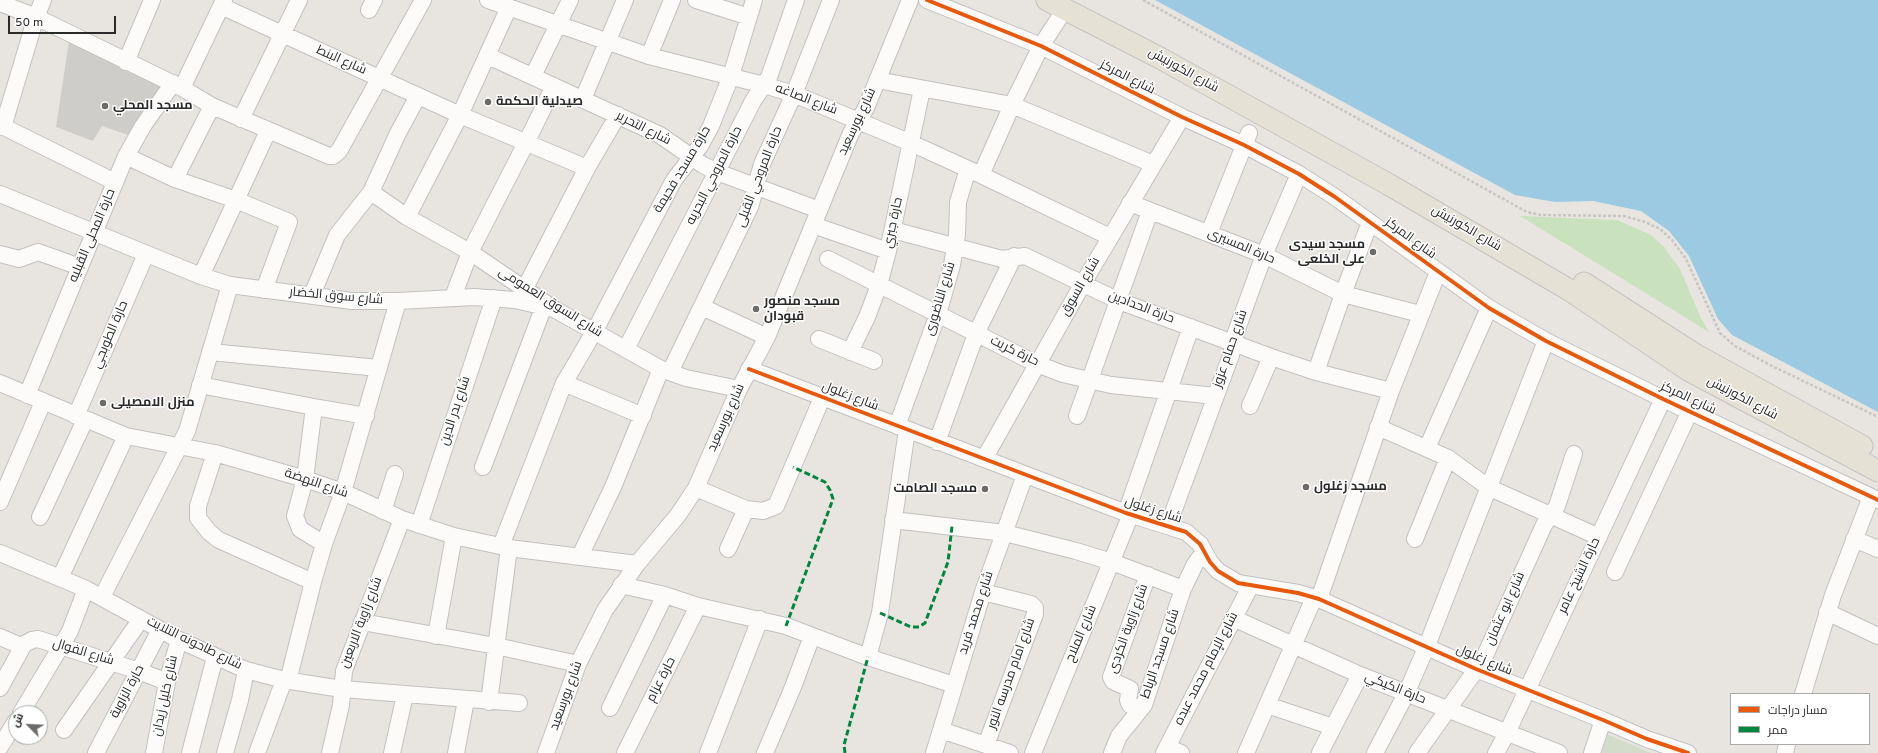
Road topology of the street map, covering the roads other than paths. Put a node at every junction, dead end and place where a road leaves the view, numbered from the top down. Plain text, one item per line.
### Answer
1 (43, 0) edge
2 (152, 0) edge
3 (299, 0) edge
4 (423, 0) edge
5 (488, 0) edge
6 (570, 0) edge
7 (626, 0) edge
8 (672, 0) edge
9 (696, 0) edge
10 (754, 0) edge
11 (796, 0) edge
12 (831, 0) edge
13 (910, 0) edge
14 (927, 0) edge
15 (0, 3) edge
16 (223, 3) edge
17 (1063, 3) edge
18 (516, 6) edge
19 (36, 17) junction
20 (749, 17) junction
21 (558, 24) junction
22 (282, 34) junction
23 (608, 42) junction
24 (1041, 46) junction
25 (488, 56) junction
26 (649, 56) junction
27 (126, 62) junction
28 (533, 76) junction
29 (731, 76) junction
30 (381, 79) junction
31 (877, 80) junction
32 (764, 85) junction
33 (177, 86) junction
34 (554, 86) junction
35 (922, 89) junction
36 (794, 94) junction
37 (418, 96) junction
38 (583, 99) junction
39 (212, 106) junction
40 (1012, 106) junction
41 (460, 115) junction
42 (618, 115) junction
43 (1182, 117) junction
44 (241, 119) junction
45 (858, 121) junction
46 (2, 126) edge
47 (268, 131) junction
48 (1247, 139) junction
49 (526, 143) junction
50 (911, 143) junction
51 (126, 156) junction
52 (691, 157) junction
53 (1153, 164) junction
54 (587, 168) junction
55 (717, 172) junction
56 (975, 172) junction
57 (1299, 174) junction
58 (175, 179) junction
59 (115, 182) junction
60 (757, 187) junction
61 (371, 192) junction
62 (0, 194) edge
63 (236, 200) junction
64 (1130, 203) junction
65 (819, 210) junction
66 (1150, 211) junction
67 (407, 217) junction
68 (1370, 222) junction
69 (812, 225) junction
70 (893, 230) junction
71 (94, 232) junction
72 (1209, 233) junction
73 (1110, 237) junction
74 (955, 246) junction
75 (470, 252) junction
76 (888, 252) junction
77 (146, 254) junction
78 (1, 256) edge
79 (1014, 256) junction
80 (1264, 256) junction
81 (828, 259) dead end
82 (80, 267) junction
83 (1438, 272) junction
84 (201, 276) junction
85 (230, 285) junction
86 (879, 285) junction
87 (1082, 285) junction
88 (524, 288) junction
89 (264, 290) junction
90 (1343, 294) junction
91 (312, 295) junction
92 (453, 297) junction
93 (494, 298) junction
94 (1119, 301) junction
95 (398, 302) junction
96 (702, 307) junction
97 (549, 308) junction
98 (1489, 308) junction
99 (938, 314) junction
100 (1420, 314) junction
101 (1191, 327) junction
102 (594, 332) junction
103 (976, 334) junction
104 (767, 337) junction
105 (819, 339) dead end
106 (1546, 341) junction
107 (1234, 343) junction
108 (626, 349) junction
109 (210, 352) junction
110 (850, 352) junction
111 (1271, 357) junction
112 (874, 361) dead end
113 (1037, 364) junction
114 (379, 368) junction
115 (750, 369) junction
116 (665, 371) junction
117 (1316, 372) junction
118 (1089, 381) junction
119 (0, 383) edge
120 (564, 383) junction
121 (200, 385) junction
122 (739, 389) junction
123 (1169, 391) junction
124 (1391, 391) junction
125 (27, 395) junction
126 (1215, 396) junction
127 (822, 398) junction
128 (1663, 399) junction
129 (43, 402) junction
130 (1250, 406) dead end
131 (314, 408) junction
132 (1690, 411) junction
133 (366, 416) junction
134 (643, 416) junction
135 (1077, 416) dead end
136 (81, 418) junction
137 (1378, 427) junction
138 (902, 428) junction
139 (126, 436) junction
140 (937, 442) junction
141 (180, 445) junction
142 (1427, 448) junction
143 (215, 453) junction
144 (1574, 454) dead end
145 (1878, 455) edge
146 (1448, 458) junction
147 (984, 459) junction
148 (483, 466) dead end
149 (1878, 472) edge
150 (395, 474) dead end
151 (1025, 475) junction
152 (305, 479) junction
153 (1488, 487) junction
154 (696, 488) junction
155 (343, 492) junction
156 (1874, 498) edge
157 (0, 502) edge
158 (746, 509) junction
159 (383, 511) junction
160 (1129, 514) junction
161 (1550, 515) junction
162 (40, 517) dead end
163 (402, 519) junction
164 (893, 520) junction
165 (419, 525) junction
166 (1168, 526) junction
167 (1005, 533) junction
168 (454, 536) junction
169 (1599, 536) junction
170 (1415, 539) dead end
171 (1854, 539) junction
172 (324, 544) junction
173 (505, 547) junction
174 (728, 550) dead end
175 (1878, 550) edge
176 (1204, 552) junction
177 (0, 553) edge
178 (580, 556) junction
179 (1112, 562) junction
180 (637, 564) junction
181 (1615, 572) dead end
182 (1148, 575) junction
183 (60, 578) junction
184 (313, 582) junction
185 (621, 585) junction
186 (1251, 585) junction
187 (86, 589) junction
188 (1184, 589) junction
189 (983, 592) junction
190 (665, 595) junction
191 (102, 597) junction
192 (1316, 599) junction
193 (698, 606) junction
194 (1827, 612) junction
195 (1234, 618) junction
196 (141, 619) junction
197 (760, 619) junction
198 (362, 622) junction
199 (160, 630) junction
200 (436, 636) junction
201 (812, 636) junction
202 (1878, 636) edge
203 (0, 637) edge
204 (179, 640) junction
205 (23, 646) junction
206 (496, 646) junction
207 (1293, 646) junction
208 (61, 647) junction
209 (1426, 648) junction
210 (215, 657) junction
211 (868, 657) junction
212 (111, 662) junction
213 (578, 664) junction
214 (1476, 669) junction
215 (246, 670) junction
216 (139, 671) junction
217 (1360, 675) junction
218 (286, 680) junction
219 (167, 682) junction
220 (954, 685) junction
221 (0, 688) edge
222 (342, 689) junction
223 (1527, 690) junction
224 (1802, 693) edge
225 (1406, 694) junction
226 (405, 695) junction
227 (466, 700) junction
228 (489, 702) junction
229 (519, 704) dead end
230 (26, 705) edge
231 (1267, 705) junction
232 (610, 708) dead end
233 (1141, 709) junction
234 (1448, 710) junction
235 (1604, 720) junction
236 (1333, 727) junction
237 (64, 730) dead end
238 (941, 730) junction
239 (1507, 733) junction
240 (8, 734) edge
241 (986, 745) junction
242 (0, 747) edge
243 (1170, 751) edge
244 (1248, 752) edge
245 (96, 753) edge
246 (154, 753) edge
247 (190, 753) edge
248 (225, 753) edge
249 (257, 753) edge
250 (330, 753) edge
251 (392, 753) edge
252 (456, 753) edge
253 (546, 753) edge
254 (625, 753) edge
255 (708, 753) edge
256 (765, 753) edge
257 (934, 753) edge
258 (1010, 753) edge
259 (1033, 753) edge
260 (1112, 753) edge
261 (1320, 753) edge
262 (1375, 753) edge
263 (1416, 753) edge
264 (1496, 753) edge
265 (1560, 753) edge
266 (1592, 753) edge
267 (1688, 753) edge

1 - 19 street
2 - 27 street
3 - 22 street
4 - 30 street
5 - 18 street, شارع الصاغه
6 - 21 street
7 - 23 street
8 - 26 street
9 - 20 street
10 - 20 street, حارة مسجد فحيمة
11 - 32 street, حارة المروحي البحريه
12 - 36 street, حارة المروحي القبلى
13 - 31 street, شارع بورسعيد
14 - 24 street, شارع المركز
15 - 19 street
16 - 22 street, شارع البنط
16 - 33 street, حارة المحلى القبليه
17 - 24 street, شارع الناضورى
17 - 145 main road, شارع الكورنيش
17 - 149 main road, شارع الكورنيش
18 - 21 street, شارع الصاغه
18 - 25 street
19 - 27 street
19 - 46 street
20 - 29 street, حارة مسجد فحيمة
21 - 23 street, شارع الصاغه
21 - 28 street
22 - 30 street, شارع البنط
22 - 44 street
23 - 26 street, شارع الصاغه
23 - 38 street
24 - 40 street, شارع الناضورى
24 - 43 street, شارع المركز
25 - 28 street, شارع التحرير
25 - 41 street
26 - 29 street, شارع الصاغه
27 - 33 street
28 - 34 street, شارع التحرير
29 - 32 street, شارع الصاغه
29 - 52 street, حارة مسجد فحيمة
30 - 37 street, شارع البنط
30 - 47 street
31 - 35 street
31 - 45 street, شارع بورسعيد
32 - 36 street, شارع الصاغه
32 - 55 street, حارة المروحي البحريه
33 - 39 street
33 - 51 street, حارة المحلى القبليه
34 - 38 street, شارع التحرير
34 - 49 street
35 - 40 street
35 - 50 street, حارة جبري
36 - 45 street, شارع الصاغه
36 - 60 street, حارة المروحي القبلى
37 - 41 street, شارع البنط
37 - 61 street
38 - 42 street, شارع التحرير
39 - 44 street
39 - 58 street
40 - 53 street
40 - 56 street, شارع الناضورى
41 - 49 street, شارع البنط
41 - 67 street
42 - 52 street, شارع التحرير
42 - 54 street
43 - 48 street, شارع المركز
43 - 53 street, شارع السوق
44 - 47 street
45 - 50 street, شارع الصاغه
45 - 65 street, شارع بورسعيد
46 - 59 street
47 - 63 street
48 - 57 street, شارع المركز
48 - 72 street
49 - 54 street, شارع البنط
49 - 75 street
50 - 56 street, شارع الصاغه
50 - 70 street, حارة جبري
51 - 58 street
51 - 59 street, حارة المحلى القبليه
52 - 55 street, شارع التحرير
52 - 102 street, حارة مسجد فحيمة
53 - 64 street, شارع السوق
54 - 88 street
55 - 60 street, شارع التحرير
55 - 108 street, حارة المروحي البحريه
56 - 73 street, شارع الصاغه
56 - 74 street, شارع الناضورى
57 - 68 street, شارع المركز
57 - 80 street, شارع حمام عزوز
58 - 63 street
59 - 71 street, حارة المحلى القبليه
60 - 65 street, شارع التحرير
60 - 96 street, حارة المروحي القبلى
61 - 67 street, شارع السوق العمومى
61 - 91 street
62 - 71 street, شارع سوق الخضار
63 - 84 street
63 - 89 street
64 - 66 street, حارة المسيرى
64 - 73 street, شارع السوق
65 - 69 street, شارع بورسعيد
66 - 72 street, حارة المسيرى
66 - 94 street
67 - 75 street, شارع السوق العمومى
68 - 83 street, شارع المركز
68 - 90 street
69 - 76 street
69 - 104 street, شارع بورسعيد
70 - 74 street, حارة الحدادين
70 - 76 street, حارة جبري
71 - 77 street, شارع سوق الخضار
71 - 82 street, حارة المحلى القبليه
72 - 80 street, حارة المسيرى
73 - 87 street, شارع السوق
74 - 79 street, حارة الحدادين
74 - 99 street, شارع الناضورى
75 - 88 street, شارع السوق العمومى
75 - 92 street
76 - 86 street, حارة جبري
77 - 84 street, شارع سوق الخضار
77 - 136 street, حارة الطوبجي
78 - 82 street
79 - 87 street, حارة الحدادين
79 - 103 street
80 - 90 street, حارة المسيرى
80 - 107 street, شارع حمام عزوز
81 - 86 street, حارة كريت
82 - 125 street, حارة المحلى القبليه
83 - 98 street, شارع المركز
83 - 100 street
84 - 85 street, شارع سوق الخضار
85 - 89 street, شارع سوق الخضار
85 - 109 street
86 - 99 street, حارة كريت
86 - 110 street, حارة جبري
87 - 94 street, حارة الحدادين
87 - 113 street, شارع السوق
88 - 97 street, شارع السوق العمومى
89 - 91 street, شارع سوق الخضار
90 - 100 street, حارة المسيرى
90 - 117 street
91 - 95 street, شارع سوق الخضار
92 - 93 street, شارع سوق الخضار
92 - 95 street, شارع سوق الخضار
93 - 97 street, شارع سوق الخضار
93 - 165 street, شارع بدر الدين
94 - 101 street, حارة الحدادين
94 - 118 street
95 - 114 street
96 - 104 street
96 - 116 street, حارة المروحي القبلى
97 - 102 street, شارع السوق العمومى
97 - 148 street
98 - 106 street, شارع المركز
98 - 142 street
99 - 103 street, حارة كريت
99 - 138 street, شارع الناضورى
100 - 124 street
101 - 107 street, حارة الحدادين
101 - 123 street, شارع الملاح
102 - 108 street, شارع السوق العمومى
102 - 120 street, حارة مسجد فحيمة
103 - 113 street, حارة كريت
103 - 140 street
104 - 115 street, شارع بورسعيد
105 - 110 street
106 - 128 street, شارع المركز
106 - 153 street
107 - 111 street, حارة الحدادين
107 - 126 street, شارع حمام عزوز
108 - 116 street, شارع السوق العمومى
109 - 114 street
109 - 121 street
110 - 112 street
111 - 117 street, حارة الحدادين
111 - 130 street
113 - 118 street, حارة كريت
113 - 147 street, شارع السوق
114 - 133 street
115 - 122 street, شارع بورسعيد
115 - 127 street, شارع زغلول
116 - 122 street, شارع السوق العمومى
116 - 134 street, حارة المروحي القبلى
117 - 124 street, حارة الحدادين
118 - 123 street, حارة كريت
118 - 135 street
119 - 125 street, شارع النهضة
120 - 134 street
120 - 173 street, حارة مسجد فحيمة
121 - 131 street
121 - 141 street
122 - 154 street, شارع بورسعيد
123 - 126 street, حارة كريت
123 - 160 street, شارع الملاح
124 - 137 street
125 - 129 street, شارع النهضة
126 - 166 street, شارع حمام عزوز
127 - 138 street, شارع زغلول
127 - 158 street
128 - 132 street, شارع المركز
128 - 169 street, حارة الشيخ عامر
129 - 136 street, شارع النهضة
129 - 157 street
131 - 133 street
131 - 152 street
132 - 156 street, شارع المركز
132 - 181 street
133 - 155 street
134 - 178 street, حارة المروحي القبلى
136 - 139 street, شارع النهضة
136 - 162 street, حارة الطوبجي
137 - 142 street
137 - 192 street
138 - 140 street, شارع زغلول
138 - 164 street, شارع الناضورى
139 - 141 street, شارع النهضة
139 - 183 street
140 - 147 street, شارع زغلول
141 - 143 street, شارع النهضة
141 - 191 street
142 - 146 street
143 - 152 street, شارع النهضة
143 - 184 street
144 - 161 street, شارع ابو عثمان
146 - 153 street
146 - 170 street
147 - 151 street, شارع زغلول
150 - 159 street
151 - 160 street, شارع زغلول
151 - 167 street, شارع محمد فريد
152 - 155 street, شارع النهضة
152 - 172 street
153 - 161 street
153 - 209 street
154 - 158 street
154 - 180 street, شارع بورسعيد
155 - 159 street, شارع النهضة
155 - 172 street
156 - 171 street
158 - 174 street
159 - 163 street, شارع النهضة
160 - 166 street, شارع زغلول
160 - 179 street, شارع الملاح
161 - 169 street
161 - 214 street, شارع ابو عثمان
163 - 165 street, شارع النهضة
163 - 198 street, شارع زاوية الاربعين
164 - 167 street
164 - 211 street, شارع الناضورى
165 - 168 street, شارع النهضة
166 - 176 street, شارع زغلول
167 - 179 street
167 - 189 street, شارع محمد فريد
168 - 173 street, شارع النهضة
168 - 200 street
169 - 223 street, حارة الشيخ عامر
171 - 175 street
171 - 194 street
172 - 184 street
173 - 178 street, شارع النهضة
173 - 206 street, حارة مسجد فحيمة
176 - 186 street, شارع زغلول
176 - 188 street, شارع مسجد الرباط
177 - 183 street, شارع طاحونه التلايت
178 - 180 street, شارع النهضة
179 - 182 street
179 - 259 street, شارع الملاح
180 - 185 street, شارع بورسعيد
182 - 188 street
182 - 233 street, شارع زاوية الكردى
183 - 187 street, شارع طاحونه التلايت
184 - 218 street
185 - 190 street
185 - 213 street, شارع بورسعيد
186 - 192 street, شارع زغلول
186 - 195 street, شارع الإمام محمد عبده
187 - 191 street, شارع طاحونه التلايت
187 - 208 street
188 - 233 street, شارع مسجد الرباط
189 - 220 street, شارع محمد فريد
189 - 241 street, شارع امام مدرسه النور
190 - 193 street
190 - 232 street
191 - 196 street, شارع طاحونه التلايت
192 - 207 street
192 - 209 street, شارع زغلول
193 - 197 street
193 - 254 street, حارة عزام
194 - 202 street
194 - 224 street
195 - 207 street, حارة الكيكي
195 - 243 street, شارع الإمام محمد عبده
196 - 199 street, شارع طاحونه التلايت
196 - 212 street
197 - 201 street
197 - 255 street
198 - 200 street
198 - 222 street, شارع زاوية الاربعين
199 - 204 street, شارع طاحونه التلايت
199 - 216 street, حارة الزاوية
200 - 206 street
201 - 211 street
201 - 256 street
203 - 205 street
204 - 210 street, شارع طاحونه التلايت
204 - 219 street, شارع خليل زيدان
205 - 208 street, شارع الفوال
205 - 221 street
206 - 213 street
206 - 228 street, حارة مسجد فحيمة
207 - 217 street, حارة الكيكي
207 - 231 street
208 - 212 street, شارع الفوال
208 - 230 street
209 - 214 street, شارع زغلول
209 - 225 street
210 - 215 street, شارع طاحونه التلايت
210 - 247 street
211 - 220 street
212 - 216 street, شارع الفوال
212 - 237 street
213 - 253 street, شارع بورسعيد
214 - 223 street, شارع زغلول
214 - 234 street, شارع ابو عثمان
215 - 218 street, شارع طاحونه التلايت
215 - 248 street
216 - 219 street, شارع الفوال
216 - 245 street, حارة الزاوية
217 - 225 street, حارة الكيكي
217 - 236 street
218 - 222 street, شارع طاحونه التلايت
218 - 249 street
219 - 246 street, شارع خليل زيدان
220 - 238 street, شارع محمد فريد
222 - 226 street, شارع طاحونه التلايت
222 - 250 street, شارع زاوية الاربعين
223 - 235 street, شارع زغلول
223 - 239 street, حارة الشيخ عامر
225 - 234 street, حارة الكيكي
225 - 262 street
226 - 227 street, شارع طاحونه التلايت
226 - 251 street
227 - 228 street, شارع طاحونه التلايت
227 - 252 street
228 - 229 street, شارع طاحونه التلايت
231 - 236 street
231 - 244 street
233 - 260 street, شارع مسجد الرباط
234 - 239 street, حارة الكيكي
234 - 263 street, شارع ابو عثمان
235 - 266 street
235 - 267 street, شارع زغلول
236 - 261 street
238 - 241 street
238 - 257 street, شارع محمد فريد
239 - 264 street, حارة الشيخ عامر
239 - 265 street, حارة الكيكي
240 - 242 street
241 - 258 street

